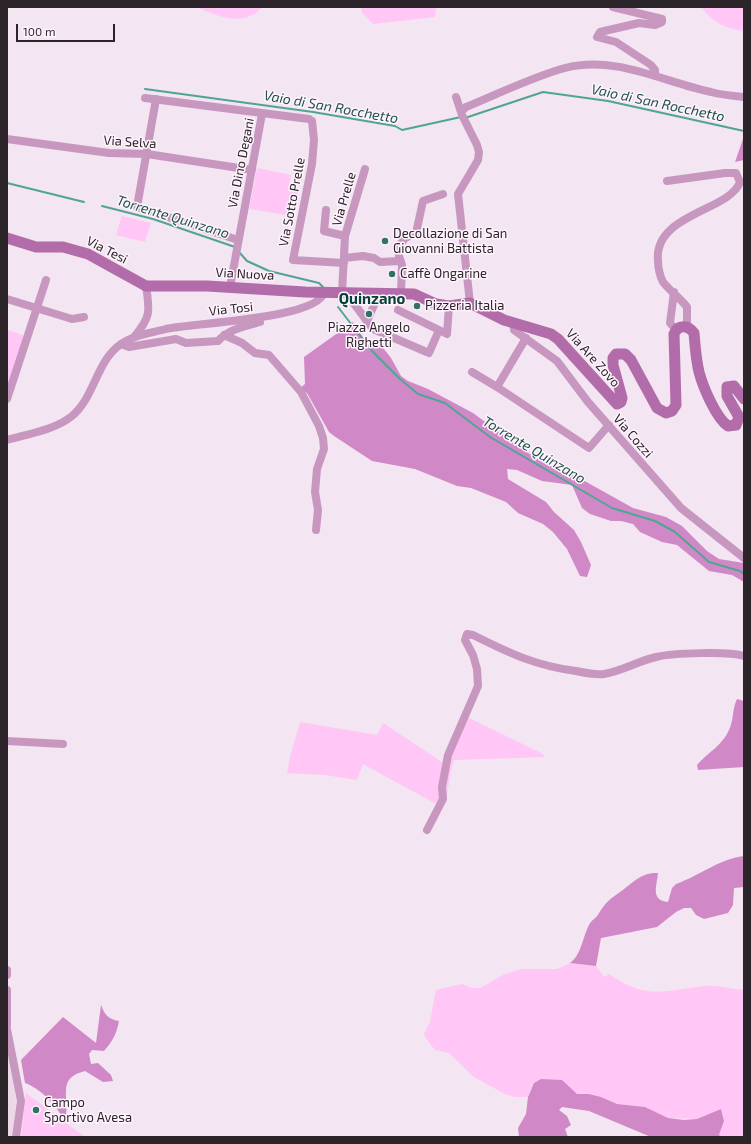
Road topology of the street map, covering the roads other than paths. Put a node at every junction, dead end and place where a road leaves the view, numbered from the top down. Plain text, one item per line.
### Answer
1 (614, 7) edge
2 (655, 76) junction
3 (456, 97) dead end
4 (744, 97) edge
5 (146, 98) dead end
6 (156, 99) junction
7 (262, 114) junction
8 (462, 115) junction
9 (7, 139) edge
10 (147, 154) junction
11 (365, 169) dead end
12 (252, 170) junction
13 (667, 181) dead end
14 (443, 194) dead end
15 (326, 210) dead end
16 (345, 236) junction
17 (7, 238) edge
18 (238, 242) junction
19 (344, 260) junction
20 (400, 261) junction
21 (46, 280) dead end
22 (146, 286) junction
23 (230, 288) junction
24 (324, 292) junction
25 (674, 292) junction
26 (344, 293) junction
27 (376, 293) junction
28 (401, 293) junction
29 (7, 299) edge
30 (470, 303) junction
31 (449, 306) junction
32 (305, 307) junction
33 (37, 310) junction
34 (398, 310) dead end
35 (84, 317) dead end
36 (367, 321) junction
37 (513, 324) junction
38 (687, 327) junction
39 (439, 330) junction
40 (676, 330) junction
41 (224, 335) junction
42 (134, 337) junction
43 (526, 338) junction
44 (120, 344) junction
45 (472, 372) dead end
46 (497, 388) junction
47 (7, 399) edge
48 (744, 399) edge
49 (609, 426) junction
50 (7, 440) edge
51 (316, 530) dead end
52 (744, 558) edge
53 (744, 656) edge
54 (7, 741) edge
55 (63, 744) dead end
56 (427, 830) dead end
57 (7, 970) edge
58 (7, 974) edge
59 (7, 990) edge
60 (7, 1025) edge
61 (7, 1029) edge
62 (16, 1137) edge

1 - 2 street
2 - 4 street
2 - 8 street
3 - 8 street
5 - 6 street
6 - 7 street
6 - 10 street
7 - 12 street, Via Dino Degani
7 - 19 street, Via Sotto Prelle
8 - 30 street
9 - 10 street, Via Selva
10 - 12 street, Via Selva
10 - 18 street
11 - 16 street, Via Prelle
12 - 18 street, Via Dino Degani
13 - 25 street
14 - 20 street
15 - 16 street, Via Prelle
16 - 19 street, Via Prelle
17 - 22 street, Via Tesi
18 - 23 street, Via Dino Degani
19 - 20 street
19 - 26 street, Via Prelle
20 - 28 street
21 - 33 street
22 - 23 street, Via Nuova
22 - 42 street, Via Tosi
23 - 24 street, Via Nuova
24 - 26 street, Via Nuova
24 - 32 street, Via Tosi
25 - 38 street
25 - 40 street, Via Are Zovo
26 - 27 street
26 - 36 street
27 - 28 street
27 - 36 street
28 - 31 street
29 - 33 street
30 - 31 street
30 - 37 street
31 - 39 street
32 - 41 street
32 - 42 street, Via Tosi
33 - 35 street
33 - 47 street
34 - 39 street
36 - 39 street
37 - 40 street, Via Are Zovo
37 - 43 street, Via Cozzi
38 - 40 street
38 - 48 street
41 - 44 street
41 - 51 street
42 - 44 street, Via Tosi
43 - 46 street
43 - 49 street, Via Cozzi
44 - 50 street
45 - 46 street
46 - 49 street
49 - 52 street, Via Cozzi
53 - 56 street
54 - 55 street
57 - 58 street
59 - 60 street
61 - 62 street

